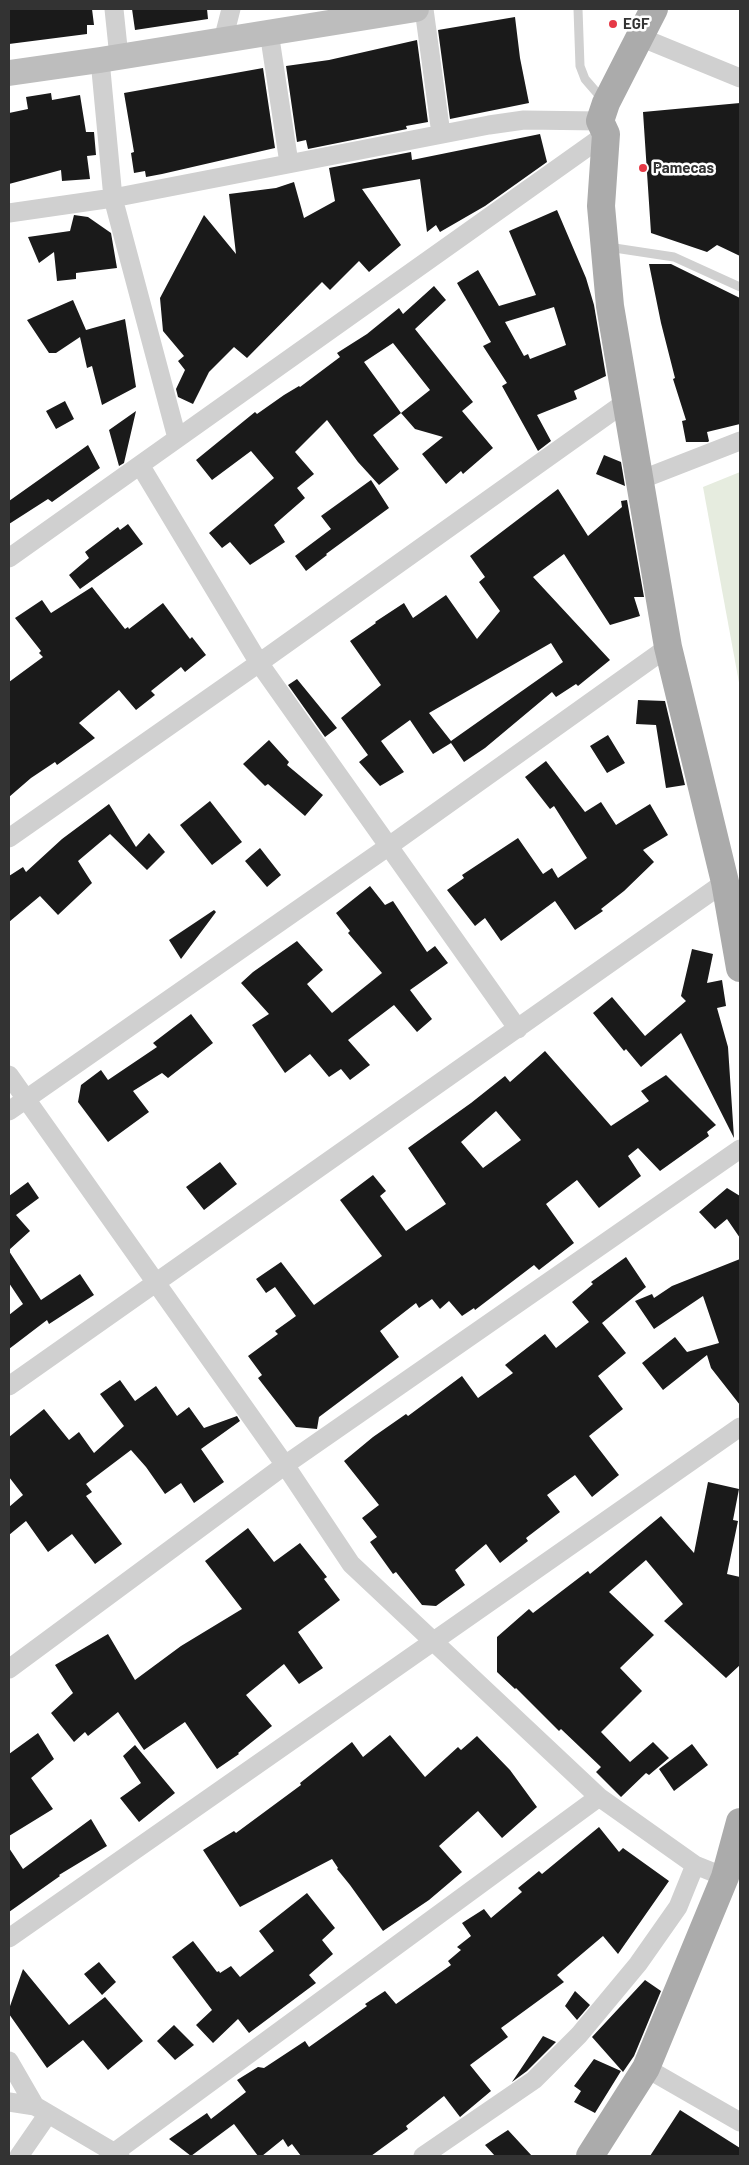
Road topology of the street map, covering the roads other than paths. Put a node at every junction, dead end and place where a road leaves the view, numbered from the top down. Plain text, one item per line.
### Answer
1 (114, 9) edge
2 (231, 9) edge
3 (416, 9) edge
4 (424, 9) edge
5 (578, 9) edge
6 (654, 9) edge
7 (269, 32) junction
8 (640, 37) junction
9 (223, 40) junction
10 (109, 59) junction
11 (9, 73) edge
12 (740, 78) edge
13 (604, 119) junction
14 (441, 134) junction
15 (289, 163) junction
16 (113, 198) junction
17 (9, 213) edge
18 (606, 247) junction
19 (740, 287) edge
20 (627, 401) junction
21 (177, 438) junction
22 (740, 441) edge
23 (140, 465) junction
24 (640, 480) junction
25 (9, 558) edge
26 (668, 647) junction
27 (259, 663) junction
28 (9, 838) edge
29 (389, 846) junction
30 (725, 882) junction
31 (740, 968) edge
32 (518, 1029) junction
33 (9, 1075) edge
34 (26, 1099) junction
35 (9, 1111) edge
36 (740, 1150) edge
37 (156, 1282) junction
38 (9, 1386) edge
39 (740, 1427) edge
40 (285, 1465) junction
41 (434, 1640) junction
42 (9, 1669) edge
43 (599, 1797) junction
44 (740, 1822) edge
45 (695, 1865) junction
46 (726, 1877) junction
47 (9, 1938) edge
48 (9, 2060) edge
49 (646, 2068) junction
50 (9, 2102) edge
51 (42, 2110) junction
52 (740, 2122) edge
53 (118, 2154) edge
54 (19, 2156) edge
55 (423, 2156) edge
56 (590, 2156) edge

1 - 10 street
2 - 9 street
3 - 7 main road
4 - 14 street
5 - 13 lane
6 - 8 main road
7 - 9 main road
7 - 15 street
8 - 12 street
8 - 13 main road
9 - 10 main road
10 - 11 main road
10 - 16 street
13 - 14 street
13 - 18 main road
13 - 21 street
14 - 15 street
15 - 16 street
16 - 17 street
16 - 21 street
18 - 19 lane
18 - 20 main road
20 - 24 main road
20 - 27 street
21 - 23 street
22 - 24 street
23 - 25 street
23 - 27 street
24 - 26 main road
26 - 29 street
26 - 30 main road
27 - 28 street
27 - 29 street
29 - 32 street
29 - 34 street
30 - 31 main road
30 - 32 street
32 - 37 street
33 - 34 street
34 - 35 street
34 - 37 street
36 - 40 street
37 - 38 street
37 - 40 street
39 - 41 street
40 - 41 street
40 - 42 street
41 - 43 street
41 - 47 street
43 - 45 street
43 - 53 street
44 - 46 main road
45 - 46 street
45 - 55 street
46 - 49 main road
48 - 51 street
49 - 52 street
49 - 56 main road
50 - 51 street
51 - 53 street
51 - 54 street

